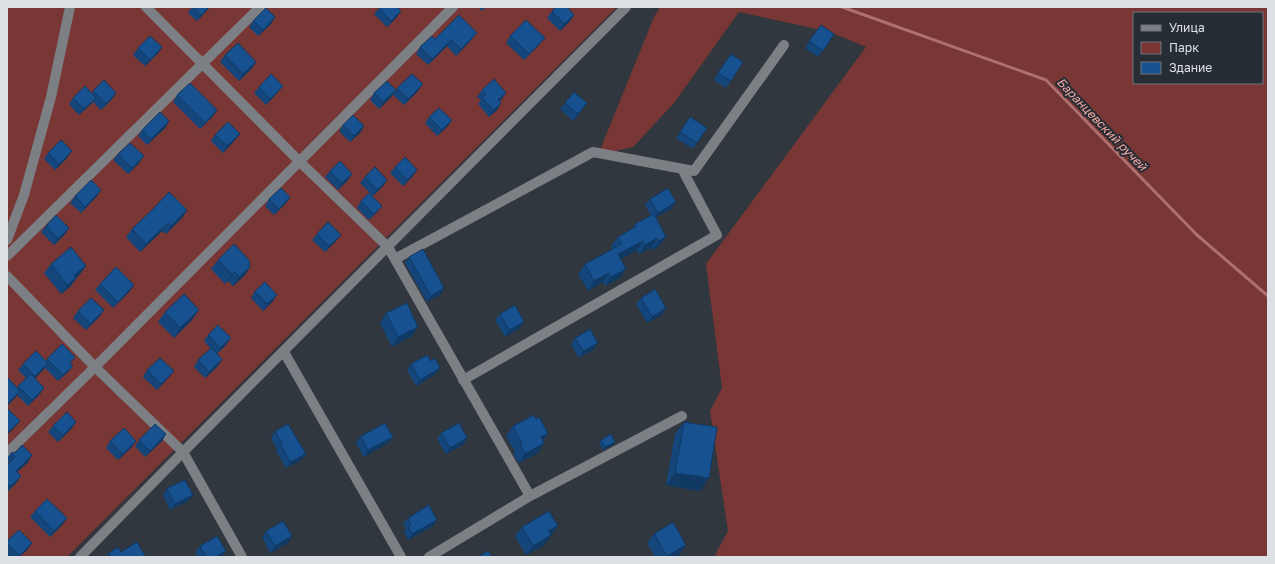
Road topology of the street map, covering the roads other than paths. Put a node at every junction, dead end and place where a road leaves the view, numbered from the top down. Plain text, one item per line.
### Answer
1 (70, 7) edge
2 (146, 7) edge
3 (260, 7) edge
4 (454, 7) edge
5 (626, 7) edge
6 (784, 45) dead end
7 (203, 64) junction
8 (299, 161) junction
9 (682, 169) junction
10 (7, 240) edge
11 (388, 246) junction
12 (7, 256) edge
13 (395, 258) junction
14 (7, 276) edge
15 (284, 352) junction
16 (95, 367) junction
17 (463, 380) junction
18 (682, 416) dead end
19 (183, 452) junction
20 (7, 453) edge
21 (530, 496) junction
22 (80, 557) edge
23 (242, 557) edge
24 (401, 557) edge
25 (429, 557) edge

1 - 10 lane
2 - 7 lane
3 - 7 lane
4 - 8 lane
5 - 11 lane
6 - 9 lane
7 - 8 lane
7 - 12 lane
8 - 11 lane
8 - 16 lane
9 - 13 lane
9 - 17 lane
11 - 13 lane
11 - 15 lane
13 - 17 lane
14 - 16 lane
15 - 19 lane
15 - 24 lane
16 - 19 lane
16 - 20 lane
17 - 21 lane
18 - 21 lane
19 - 22 lane
19 - 23 lane
21 - 25 lane

